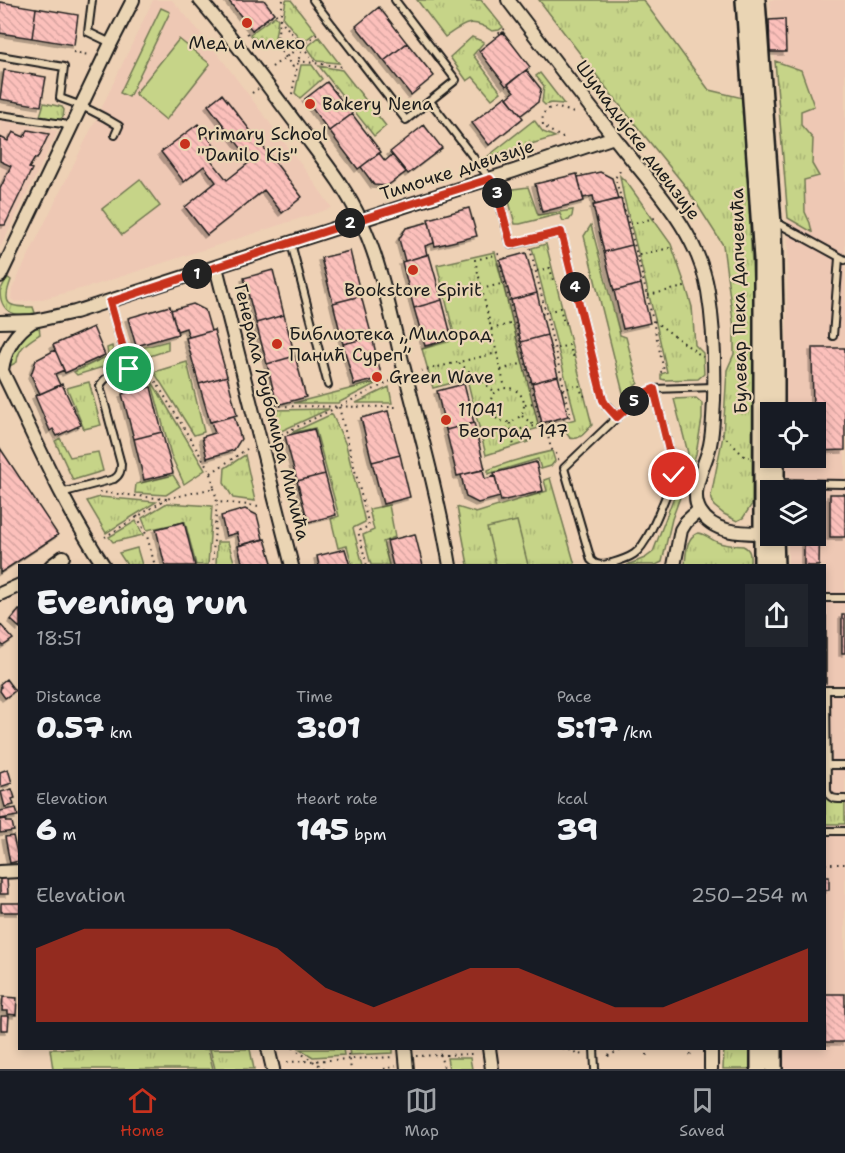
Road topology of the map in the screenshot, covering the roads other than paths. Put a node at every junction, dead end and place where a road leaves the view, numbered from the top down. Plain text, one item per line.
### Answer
1 (90, 0) edge
2 (133, 0) edge
3 (200, 0) edge
4 (313, 0) edge
5 (395, 0) edge
6 (508, 0) edge
7 (744, 0) edge
8 (757, 0) edge
9 (111, 43) junction
10 (0, 56) edge
11 (430, 101) junction
12 (82, 105) junction
13 (0, 115) edge
14 (71, 128) junction
15 (115, 135) dead end
16 (614, 137) junction
17 (490, 179) junction
18 (361, 220) junction
19 (766, 224) junction
20 (291, 243) junction
21 (842, 259) edge
22 (216, 267) junction
23 (1, 273) edge
24 (110, 302) junction
25 (34, 321) junction
26 (0, 322) edge
27 (833, 336) dead end
28 (1, 369) edge
29 (328, 385) dead end
30 (714, 387) junction
31 (654, 389) junction
32 (776, 402) edge
33 (617, 417) junction
34 (768, 480) edge
35 (845, 484) edge
36 (826, 485) edge
37 (60, 493) junction
38 (699, 510) junction
39 (760, 533) edge
40 (766, 546) edge
41 (772, 546) edge
42 (63, 557) dead end
43 (54, 564) edge
44 (103, 564) edge
45 (291, 564) edge
46 (450, 564) edge
47 (595, 564) edge
48 (607, 564) edge
49 (674, 564) edge
50 (762, 564) edge
51 (776, 564) edge
52 (18, 589) edge
53 (0, 594) edge
54 (826, 598) edge
55 (845, 598) edge
56 (826, 690) edge
57 (845, 690) edge
58 (826, 765) edge
59 (845, 765) edge
60 (845, 799) edge
61 (826, 831) edge
62 (845, 831) edge
63 (18, 871) edge
64 (0, 872) edge
65 (268, 1050) edge
66 (489, 1050) edge
67 (594, 1050) edge
68 (711, 1050) edge
69 (759, 1050) edge
70 (774, 1050) edge
71 (405, 1054) edge
72 (402, 1068) edge
73 (273, 1069) edge
74 (492, 1069) edge
75 (595, 1069) edge
76 (711, 1069) edge
77 (759, 1069) edge
78 (774, 1069) edge

1 - 9 lane
2 - 9 street
3 - 18 street
4 - 11 lane
5 - 11 lane
6 - 16 street, Шумадијске дивизије
7 - 19 street, Булевар Пека Дапчевића
8 - 19 street, Булевар Пека Дапчевића
9 - 12 street
10 - 12 lane
11 - 17 lane
12 - 14 street
12 - 15 lane
13 - 14 lane
14 - 23 street
16 - 17 street, Тимочке дивизије
16 - 30 street, Шумадијске дивизије
17 - 18 street, Тимочке дивизије
17 - 33 lane
18 - 20 street, Тимочке дивизије
18 - 46 street
19 - 21 lane
19 - 32 street, Булевар Пека Дапчевића
19 - 34 street, Булевар Пека Дапчевића
20 - 22 street, Тимочке дивизије
20 - 29 lane
21 - 27 lane
22 - 24 street, Тимочке дивизије
22 - 45 street, Генерала Љубомира Милића
24 - 25 street, Тимочке дивизије
24 - 37 lane
25 - 26 street, Тимочке дивизије
25 - 28 street
28 - 37 street
30 - 31 lane
30 - 38 street, Шумадијске дивизије
31 - 33 lane
31 - 48 lane
33 - 47 lane
35 - 36 lane
37 - 44 street
38 - 39 street
38 - 49 street
40 - 50 street, Булевар Пека Дапчевића
41 - 51 street, Булевар Пека Дапчевића
42 - 43 street
52 - 53 street
54 - 55 lane
56 - 57 lane
58 - 59 lane
58 - 60 lane
61 - 62 lane
63 - 64 street
65 - 73 street
66 - 74 street
67 - 75 lane
68 - 76 street
69 - 77 street
70 - 78 street
71 - 72 street

